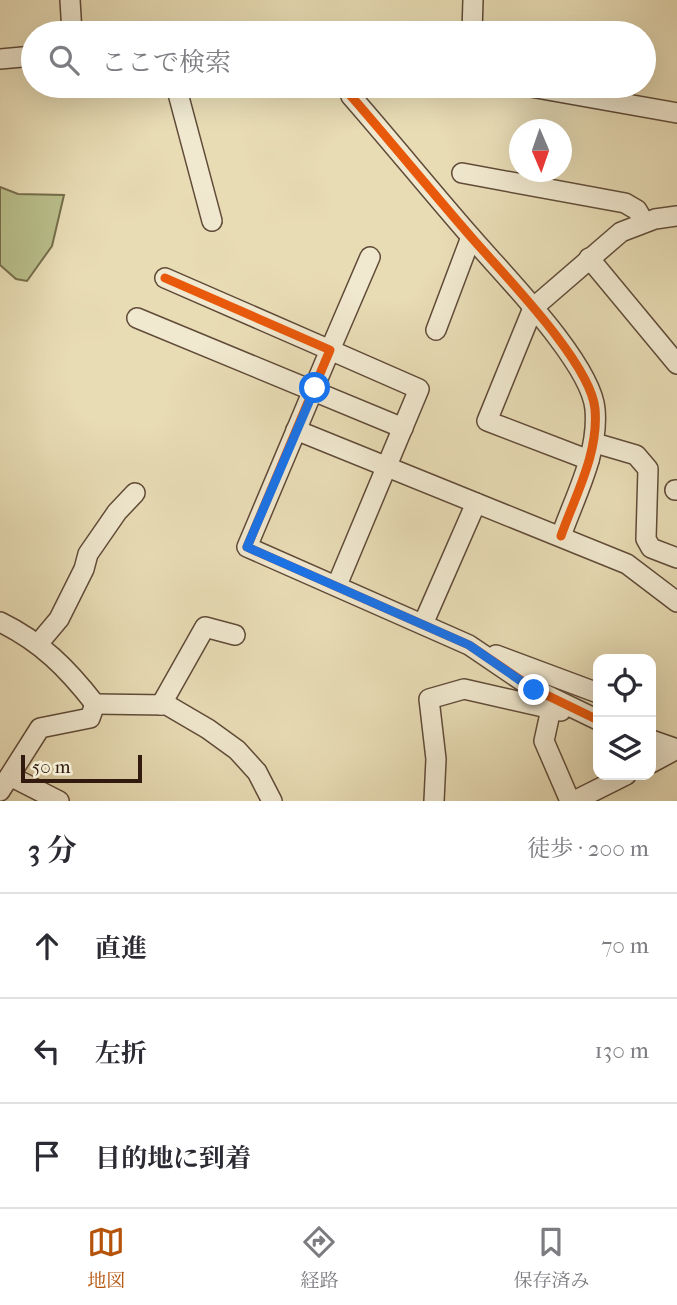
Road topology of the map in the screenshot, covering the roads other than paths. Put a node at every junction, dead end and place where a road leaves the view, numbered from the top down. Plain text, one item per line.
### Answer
1 (70, 0) edge
2 (473, 0) edge
3 (71, 21) edge
4 (472, 21) edge
5 (21, 57) edge
6 (0, 59) edge
7 (179, 98) edge
8 (353, 98) edge
9 (593, 98) edge
10 (677, 113) edge
11 (462, 173) dead end
12 (677, 216) edge
13 (212, 221) dead end
14 (644, 222) junction
15 (471, 237) junction
16 (370, 257) dead end
17 (589, 258) junction
18 (165, 278) dead end
19 (533, 308) junction
20 (137, 318) dead end
21 (436, 330) dead end
22 (330, 350) junction
23 (677, 363) edge
24 (313, 392) junction
25 (403, 428) junction
26 (296, 430) junction
27 (592, 451) junction
28 (387, 467) junction
29 (135, 493) dead end
30 (476, 503) junction
31 (561, 537) junction
32 (677, 558) edge
33 (337, 585) junction
34 (677, 602) edge
35 (0, 622) edge
36 (424, 624) junction
37 (236, 635) dead end
38 (38, 644) junction
39 (469, 645) junction
40 (593, 691) edge
41 (95, 704) junction
42 (161, 705) junction
43 (551, 709) junction
44 (593, 719) edge
45 (593, 719) edge
46 (656, 742) edge
47 (677, 749) edge
48 (656, 760) edge
49 (616, 780) edge
50 (5, 783) edge
51 (59, 801) edge
52 (272, 801) edge
53 (434, 801) edge
54 (572, 801) edge

1 - 3 street
2 - 4 street
5 - 6 street
7 - 13 street
8 - 15 street
9 - 10 street
11 - 14 street
12 - 14 street
14 - 17 street
15 - 19 street
15 - 21 street
16 - 22 street
17 - 19 street
17 - 23 street
18 - 22 street
19 - 27 street
19 - 27 street
20 - 24 street
22 - 24 street
22 - 25 street
24 - 25 street
24 - 26 street
25 - 28 street
26 - 28 street
26 - 33 street
27 - 31 street
27 - 32 street
28 - 30 street
28 - 33 street
29 - 38 street
30 - 31 street
30 - 36 street
31 - 34 street
33 - 36 street
35 - 38 street
36 - 39 street
37 - 42 street
38 - 41 street
39 - 40 street
39 - 44 street
41 - 42 street
41 - 50 street
42 - 52 street
43 - 45 street
43 - 53 street
43 - 54 street
46 - 47 street
47 - 48 street
49 - 54 street
50 - 51 street

